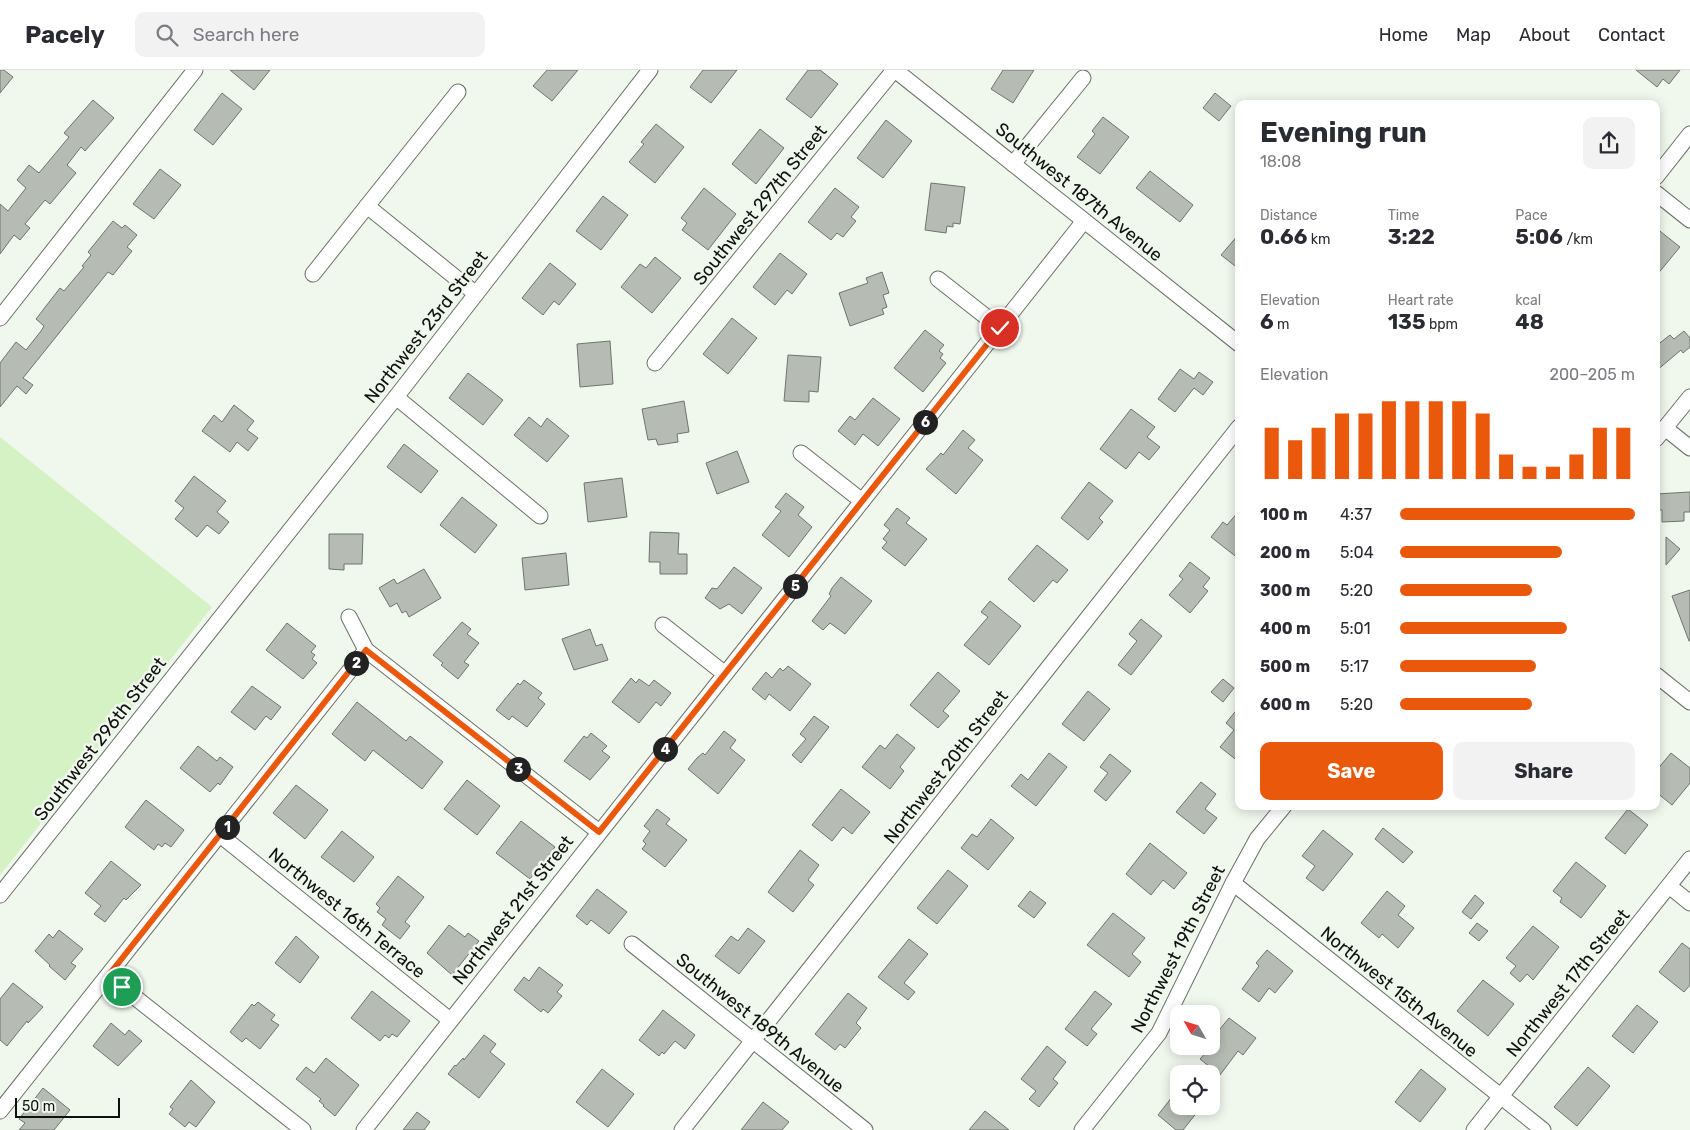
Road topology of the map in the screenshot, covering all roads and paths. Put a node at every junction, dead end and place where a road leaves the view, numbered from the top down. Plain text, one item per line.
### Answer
1 (195, 70) edge
2 (650, 70) edge
3 (895, 70) edge
4 (1083, 78) dead end
5 (458, 92) dead end
6 (1690, 134) edge
7 (1013, 164) junction
8 (1660, 171) edge
9 (1660, 196) edge
10 (367, 206) junction
11 (1084, 220) junction
12 (1690, 220) edge
13 (313, 274) dead end
14 (938, 279) dead end
15 (476, 294) junction
16 (0, 318) edge
17 (1000, 328) junction
18 (1235, 341) edge
19 (655, 363) dead end
20 (396, 397) junction
21 (1690, 397) edge
22 (1235, 431) edge
23 (1661, 433) edge
24 (1690, 448) edge
25 (801, 453) dead end
26 (862, 501) junction
27 (540, 516) dead end
28 (229, 606) joint
29 (348, 617) dead end
30 (663, 625) dead end
31 (366, 650) junction
32 (725, 674) junction
33 (1660, 678) edge
34 (1690, 702) edge
35 (1281, 810) edge
36 (599, 832) junction
37 (220, 835) junction
38 (1690, 859) edge
39 (1232, 883) junction
40 (1669, 886) junction
41 (0, 894) edge
42 (1690, 903) edge
43 (632, 944) dead end
44 (108, 976) junction
45 (450, 1020) junction
46 (752, 1042) junction
47 (1500, 1097) junction
48 (0, 1111) edge
49 (303, 1130) edge
50 (364, 1130) edge
51 (682, 1130) edge
52 (865, 1130) edge
53 (1082, 1130) edge
54 (1474, 1130) edge
55 (1543, 1130) edge

1 - 16 street
2 - 15 street, Northwest 23rd Street
3 - 7 street, Southwest 187th Avenue
3 - 19 street, Southwest 297th Street
4 - 7 street
5 - 10 street
6 - 8 street
7 - 11 street, Southwest 187th Avenue
9 - 12 street
10 - 13 street
10 - 15 street
11 - 17 street, Northwest 21st Street
11 - 18 street, Southwest 187th Avenue
14 - 17 street
15 - 20 street, Northwest 23rd Street
17 - 26 street, Northwest 21st Street
20 - 27 street
20 - 28 street, Northwest 23rd Street
21 - 23 street
22 - 46 street, Northwest 20th Street
23 - 24 street
25 - 26 street
26 - 32 street, Northwest 21st Street
28 - 41 street, Southwest 296th Street
29 - 31 street
30 - 32 street
31 - 36 street
31 - 37 street
32 - 36 street, Northwest 21st Street
33 - 34 street
35 - 39 street, Northwest 19th Street
36 - 45 street, Northwest 21st Street
37 - 44 street
37 - 45 street, Northwest 16th Terrace
38 - 40 street, Northwest 17th Street
39 - 47 street, Northwest 15th Avenue
39 - 53 street, Northwest 19th Street
40 - 42 street
40 - 47 street, Northwest 17th Street
43 - 46 street, Southwest 189th Avenue
44 - 48 street
44 - 49 street
45 - 50 street, Northwest 21st Street
46 - 51 street, Northwest 20th Street
46 - 52 street, Southwest 189th Avenue
47 - 54 street, Northwest 17th Street
47 - 55 street, Northwest 15th Avenue

